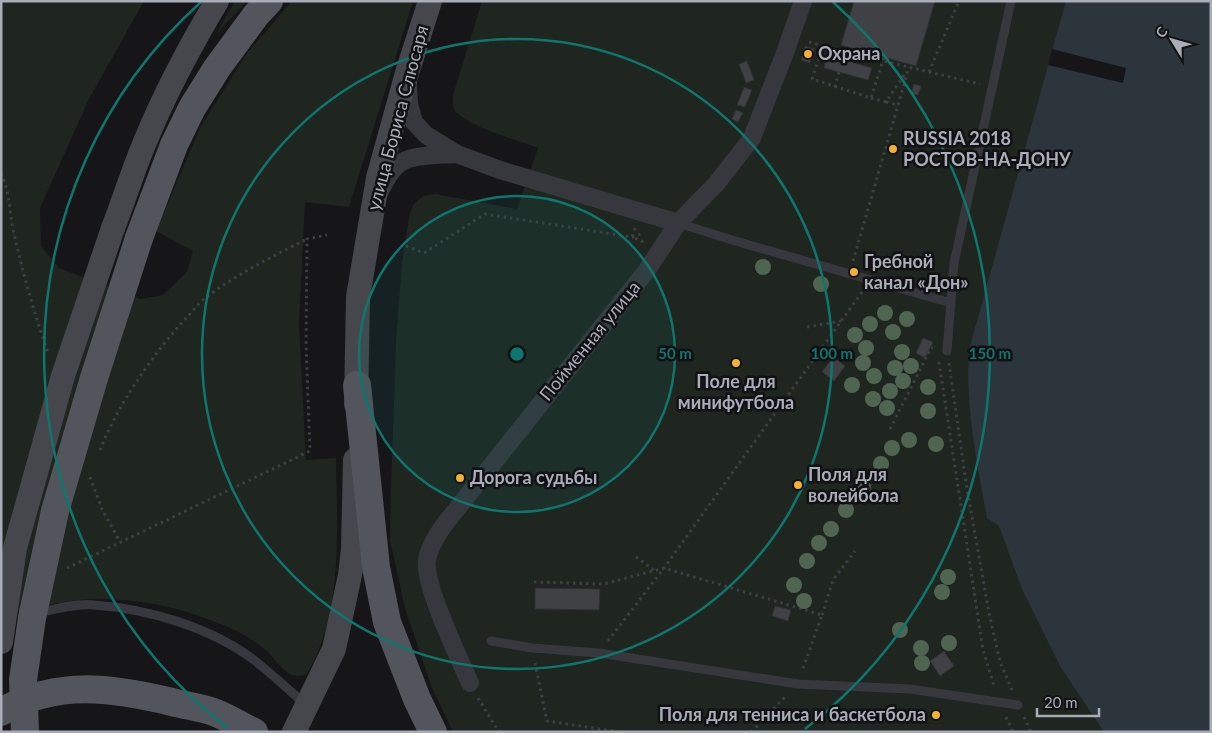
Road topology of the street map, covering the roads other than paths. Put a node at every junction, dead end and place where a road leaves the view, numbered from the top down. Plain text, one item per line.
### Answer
1 (217, 1) edge
2 (269, 1) edge
3 (430, 1) edge
4 (803, 1) edge
5 (1011, 1) edge
6 (407, 73) junction
7 (457, 154) junction
8 (373, 206) junction
9 (678, 223) junction
10 (951, 303) junction
11 (947, 352) road end
12 (357, 385) junction
13 (19, 618) dead end
14 (4, 629) edge
15 (492, 642) dead end
16 (470, 684) road end
17 (306, 705) junction
18 (1018, 705) road end
19 (1, 712) edge
20 (24, 732) edge
21 (254, 732) edge
22 (294, 732) edge
23 (433, 732) edge

1 - 14 main road, bridge
2 - 20 main road, bridge
3 - 6 main road, улица Бориса Слюсаря
4 - 9 street, Пойменная улица
5 - 10 lane
6 - 7 street
6 - 8 main road, улица Бориса Слюсаря
7 - 8 street
7 - 9 street
8 - 12 main road, улица Бориса Слюсаря
9 - 10 lane
9 - 16 street, Пойменная улица
10 - 11 lane
12 - 17 main road, улица Бориса Слюсаря
12 - 23 main road
13 - 17 lane
15 - 18 lane
17 - 22 main road
19 - 21 main road

